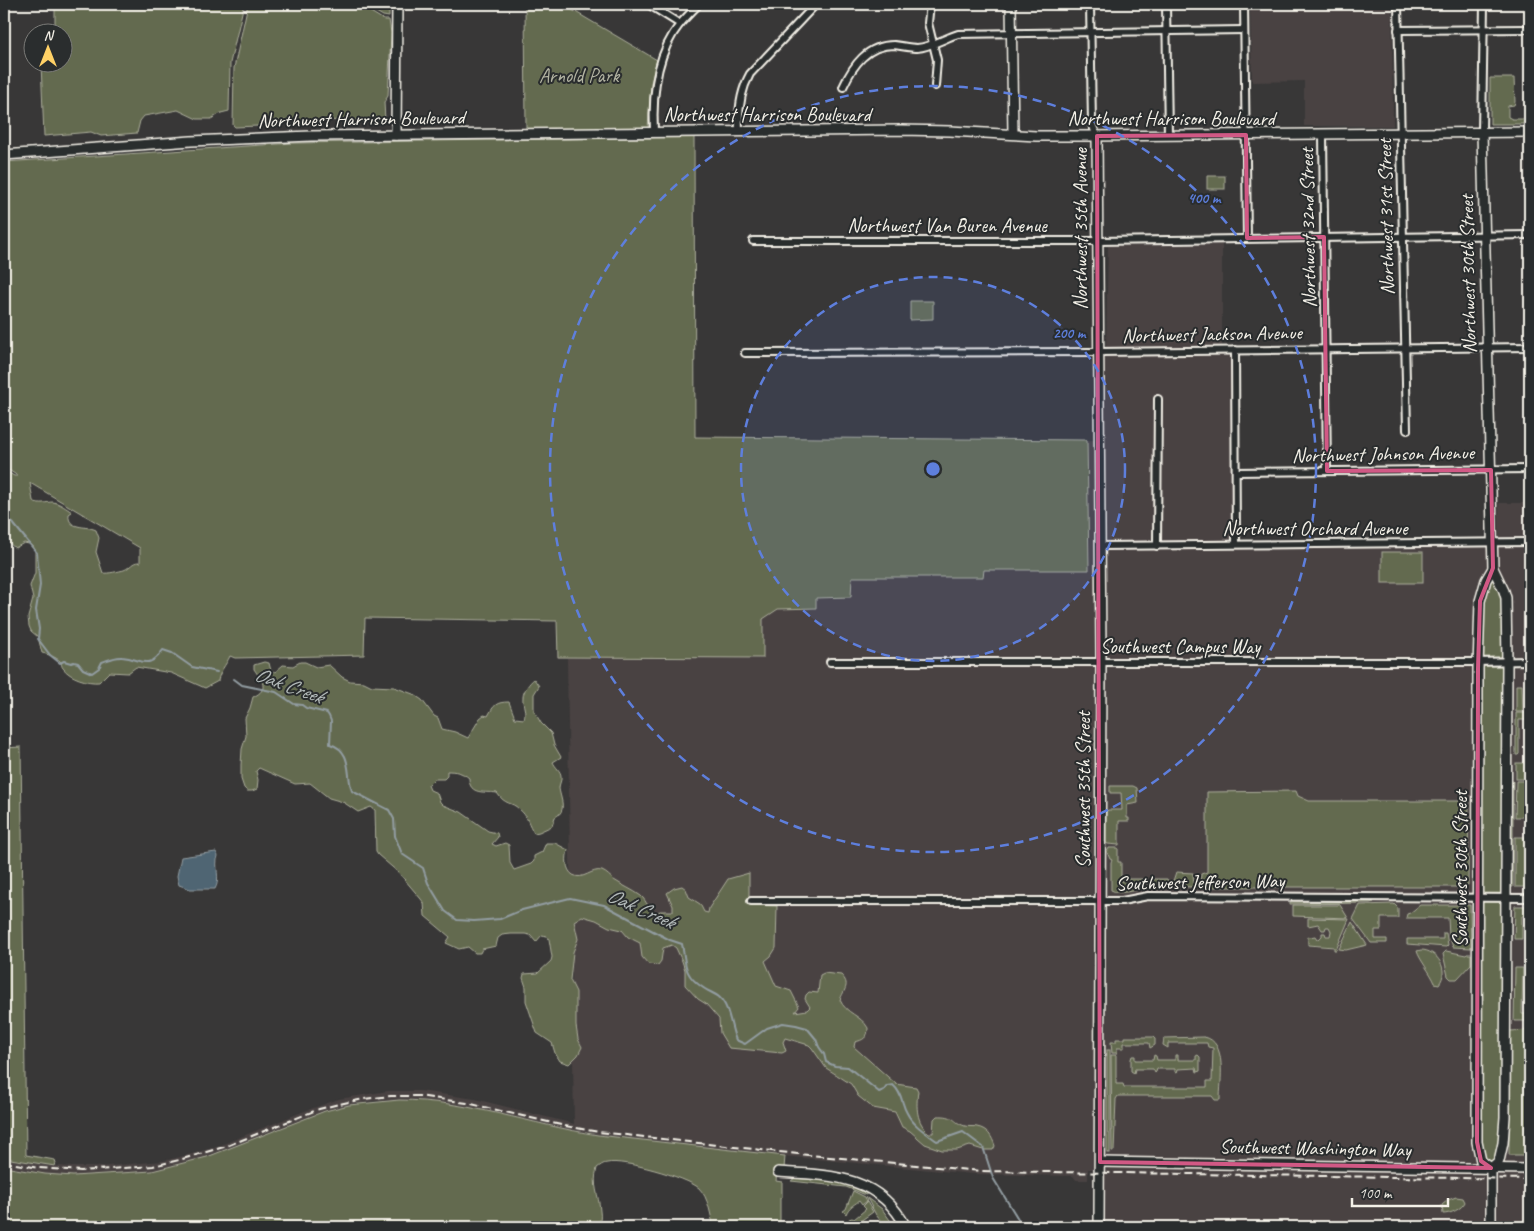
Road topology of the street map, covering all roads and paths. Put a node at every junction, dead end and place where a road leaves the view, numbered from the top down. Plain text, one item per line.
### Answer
1 (397, 4) edge
2 (648, 4) edge
3 (699, 4) edge
4 (816, 4) edge
5 (930, 4) edge
6 (1011, 4) edge
7 (1090, 4) edge
8 (1166, 4) edge
9 (1244, 4) edge
10 (1398, 4) edge
11 (1484, 4) edge
12 (680, 24) junction
13 (1483, 29) junction
14 (1530, 29) edge
15 (1244, 30) junction
16 (1398, 30) junction
17 (1167, 31) junction
18 (1090, 32) junction
19 (1011, 33) junction
20 (932, 44) junction
21 (935, 86) dead end
22 (843, 87) dead end
23 (739, 131) junction
24 (654, 132) junction
25 (1482, 132) junction
26 (1530, 132) edge
27 (1013, 134) junction
28 (1323, 134) junction
29 (1400, 134) junction
30 (396, 135) junction
31 (1168, 135) junction
32 (1246, 135) junction
33 (1097, 136) junction
34 (4, 155) edge
35 (1402, 236) junction
36 (1484, 236) junction
37 (1530, 236) edge
38 (1247, 238) junction
39 (1324, 238) junction
40 (753, 241) dead end
41 (1098, 241) junction
42 (1530, 347) edge
43 (1405, 348) junction
44 (1486, 348) junction
45 (1326, 349) junction
46 (1235, 350) junction
47 (1098, 352) junction
48 (745, 353) dead end
49 (1158, 400) dead end
50 (1407, 430) dead end
51 (1530, 469) edge
52 (1491, 470) junction
53 (1327, 471) junction
54 (1236, 472) junction
55 (1530, 542) edge
56 (1493, 543) junction
57 (1236, 544) junction
58 (1100, 546) junction
59 (1157, 546) junction
60 (1493, 568) junction
61 (1506, 661) junction
62 (1530, 661) edge
63 (830, 662) dead end
64 (1101, 662) junction
65 (1478, 662) junction
66 (1477, 898) junction
67 (1505, 898) junction
68 (1530, 898) edge
69 (1100, 900) junction
70 (750, 901) dead end
71 (1100, 1162) junction
72 (1491, 1168) junction
73 (1530, 1169) edge
74 (778, 1172) dead end
75 (906, 1227) edge
76 (1099, 1227) edge
77 (1491, 1227) edge

1 - 30 main road
2 - 12 street
3 - 12 street
4 - 23 street
5 - 20 street
6 - 19 main road
7 - 18 street
8 - 17 street
9 - 15 street
10 - 16 street, Northwest 31st Street
11 - 13 street, Northwest 30th Street
12 - 24 street
13 - 14 street
13 - 16 street
13 - 25 street, Northwest 30th Street
15 - 17 street
15 - 32 street
16 - 29 street, Northwest 31st Street
17 - 18 street
17 - 31 street
18 - 19 street
18 - 33 street
19 - 20 street
19 - 27 main road
20 - 21 street
20 - 22 street
23 - 24 main road, Northwest Harrison Boulevard
23 - 27 main road, Northwest Harrison Boulevard
24 - 30 main road, Northwest Harrison Boulevard
25 - 26 main road, Northwest Harrison Boulevard
25 - 29 main road, Northwest Harrison Boulevard
25 - 36 main road, Northwest 30th Street
27 - 33 main road, Northwest Harrison Boulevard
28 - 29 main road, Northwest Harrison Boulevard
28 - 32 main road, Northwest Harrison Boulevard
28 - 39 street, Northwest 32nd Street
29 - 35 street, Northwest 31st Street
30 - 34 main road, Northwest Harrison Boulevard
31 - 32 main road, Northwest Harrison Boulevard
31 - 33 main road, Northwest Harrison Boulevard
32 - 38 street
33 - 41 main road, Northwest 35th Avenue
35 - 36 street, Northwest Van Buren Avenue
35 - 39 street, Northwest Van Buren Avenue
35 - 43 street, Northwest 31st Street
36 - 37 street, Northwest Van Buren Avenue
36 - 44 main road, Northwest 30th Street
38 - 39 street, Northwest Van Buren Avenue
38 - 41 street, Northwest Van Buren Avenue
39 - 45 street, Northwest 32nd Street
40 - 41 street, Northwest Van Buren Avenue
41 - 47 main road, Northwest 35th Avenue
42 - 44 street, Northwest Jackson Avenue
43 - 44 street, Northwest Jackson Avenue
43 - 45 street, Northwest Jackson Avenue
43 - 50 street, Northwest 31st Street
44 - 52 main road, Northwest 30th Street
45 - 46 street, Northwest Jackson Avenue
45 - 53 street, Northwest 32nd Street
46 - 47 street, Northwest Jackson Avenue
46 - 54 street
47 - 48 street, Northwest Jackson Avenue
47 - 58 main road, Southwest 35th Street
49 - 59 street
51 - 52 street, Northwest Johnson Avenue
52 - 53 street, Northwest Johnson Avenue
52 - 56 main road, Northwest 30th Street
53 - 54 street, Northwest Johnson Avenue
54 - 57 street
55 - 56 street, Northwest Orchard Avenue
56 - 57 street, Northwest Orchard Avenue
56 - 60 main road, Southwest 30th Street
57 - 59 street, Northwest Orchard Avenue
58 - 59 street, Northwest Orchard Avenue
58 - 64 main road, Southwest 35th Street
60 - 61 main road, Southwest 30th Street
60 - 65 main road, Southwest 30th Street
61 - 62 street, Southwest Campus Way
61 - 65 street, Southwest Campus Way
61 - 67 main road, Southwest 30th Street
63 - 64 street, Southwest Campus Way
64 - 65 street, Southwest Campus Way
64 - 69 main road, Southwest 35th Street
65 - 66 main road, Southwest 30th Street
66 - 67 street, Southwest Jefferson Way
66 - 69 street, Southwest Jefferson Way
66 - 72 main road, Southwest 30th Street
67 - 68 street, Southwest Jefferson Way
67 - 72 main road, Southwest 30th Street
69 - 70 street, Southwest Jefferson Way
69 - 71 main road, Southwest 35th Street
71 - 72 main road, Southwest Washington Way
71 - 76 main road, Southwest 35th Street
72 - 73 main road, Southwest Washington Way
72 - 77 main road, Southwest 30th Street
74 - 75 main road

